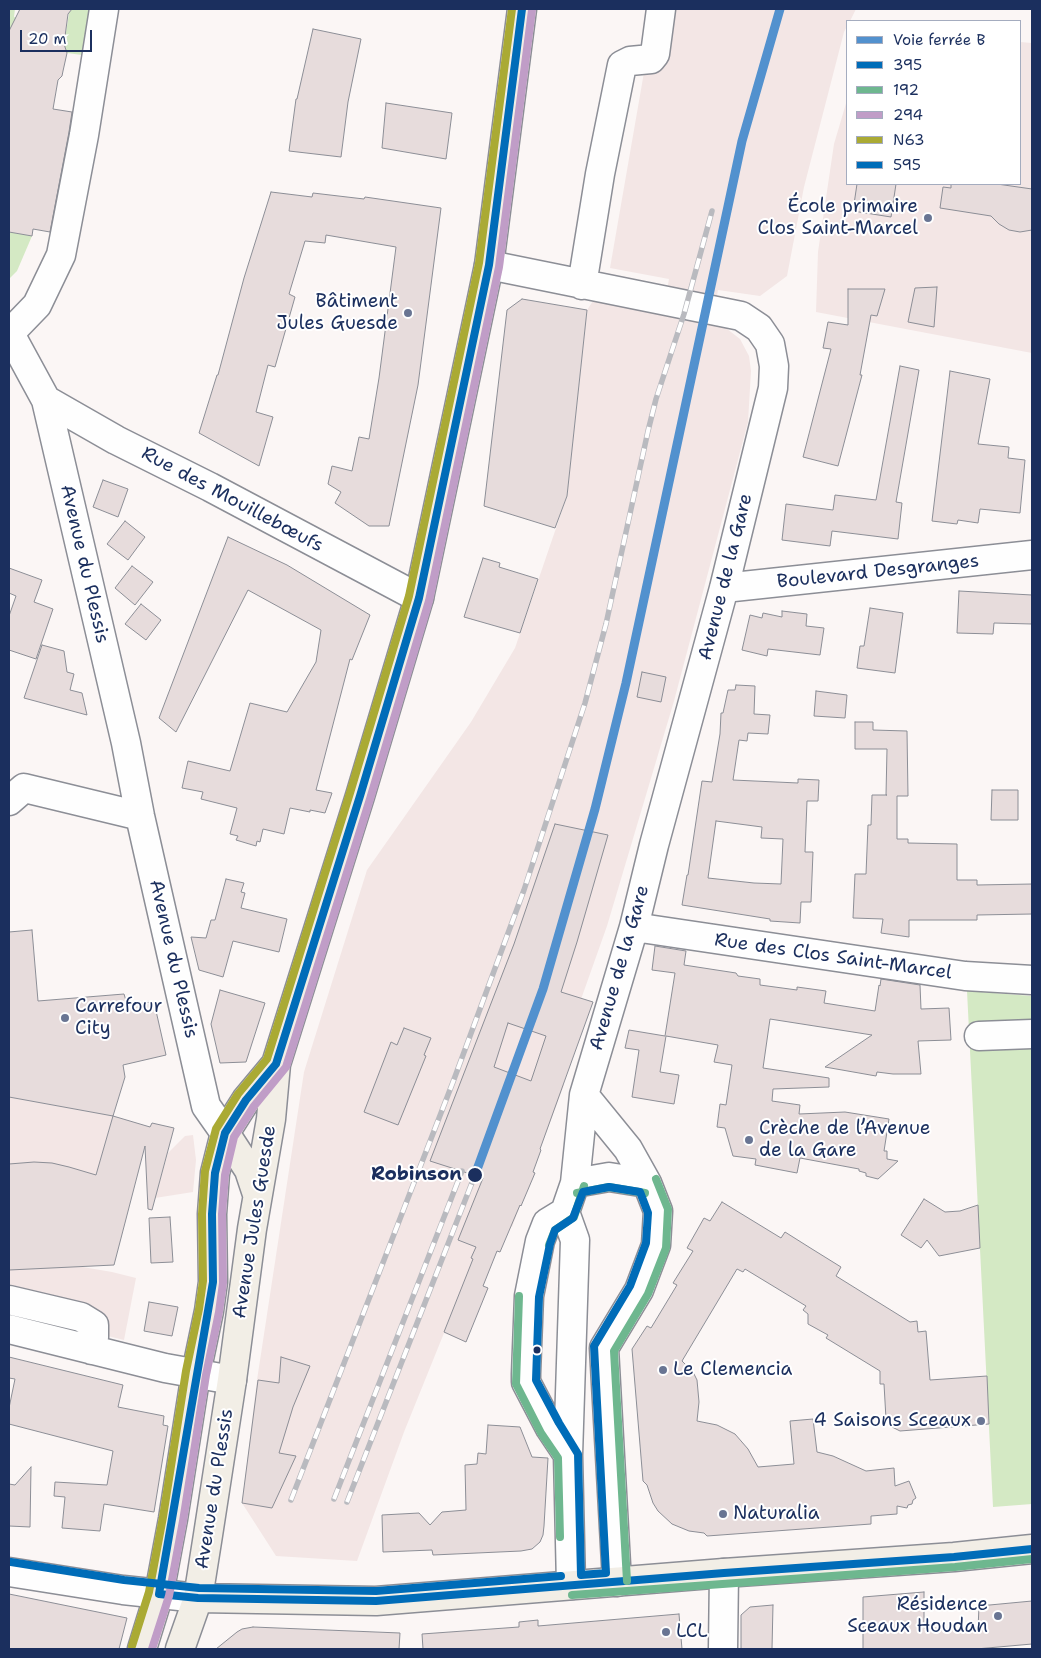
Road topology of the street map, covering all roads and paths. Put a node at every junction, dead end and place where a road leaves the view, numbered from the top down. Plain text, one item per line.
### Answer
1 (104, 9) edge
2 (522, 9) edge
3 (661, 9) edge
4 (489, 266) junction
5 (582, 285) junction
6 (9, 333) edge
7 (46, 400) junction
8 (1032, 555) edge
9 (724, 588) junction
10 (419, 598) junction
11 (14, 787) edge
12 (140, 816) junction
13 (634, 927) junction
14 (1032, 980) edge
15 (1032, 1034) edge
16 (979, 1036) dead end
17 (276, 1064) junction
18 (584, 1095) junction
19 (225, 1133) junction
20 (574, 1183) junction
21 (647, 1183) junction
22 (257, 1194) junction
23 (565, 1212) junction
24 (9, 1300) edge
25 (9, 1329) edge
26 (92, 1350) junction
27 (196, 1373) junction
28 (232, 1380) junction
29 (568, 1456) junction
30 (1032, 1549) edge
31 (9, 1572) edge
32 (724, 1573) junction
33 (617, 1582) junction
34 (571, 1585) junction
35 (159, 1594) junction
36 (198, 1598) junction
37 (142, 1649) edge
38 (180, 1649) edge
39 (724, 1649) edge

1 - 6 street
2 - 4 main road, Avenue Jules Guesde
3 - 5 street
4 - 5 street, Avenue de la Gare
4 - 10 main road, Avenue Jules Guesde
5 - 9 street, Avenue de la Gare
6 - 7 street, Avenue du Plessis
7 - 10 street, Rue des Mouillebœufs
7 - 12 street, Avenue du Plessis
8 - 9 street, Boulevard Desgranges
9 - 13 street, Avenue de la Gare
10 - 17 main road, Avenue Jules Guesde
11 - 12 street
12 - 19 street, Avenue du Plessis
13 - 14 street, Rue des Clos Saint-Marcel
13 - 18 street, Avenue de la Gare
15 - 16 street
17 - 19 main road, Avenue Jules Guesde
17 - 22 main road, Avenue Jules Guesde
18 - 20 street, Avenue de la Gare
18 - 21 street
19 - 22 main road
19 - 27 main road, Avenue du Plessis
20 - 21 street
20 - 23 street, Avenue de la Gare
21 - 33 street
22 - 28 main road, Avenue Jules Guesde
23 - 29 street
23 - 29 street
24 - 26 street
25 - 26 street
26 - 27 street
27 - 28 street
27 - 35 main road, Avenue du Plessis
28 - 36 main road, Avenue du Plessis
29 - 34 street
30 - 32 main road
31 - 35 street
32 - 33 main road
32 - 39 street
33 - 34 main road
34 - 36 main road
35 - 36 street
35 - 37 main road, Avenue du Plessis
36 - 38 main road, Avenue du Plessis

